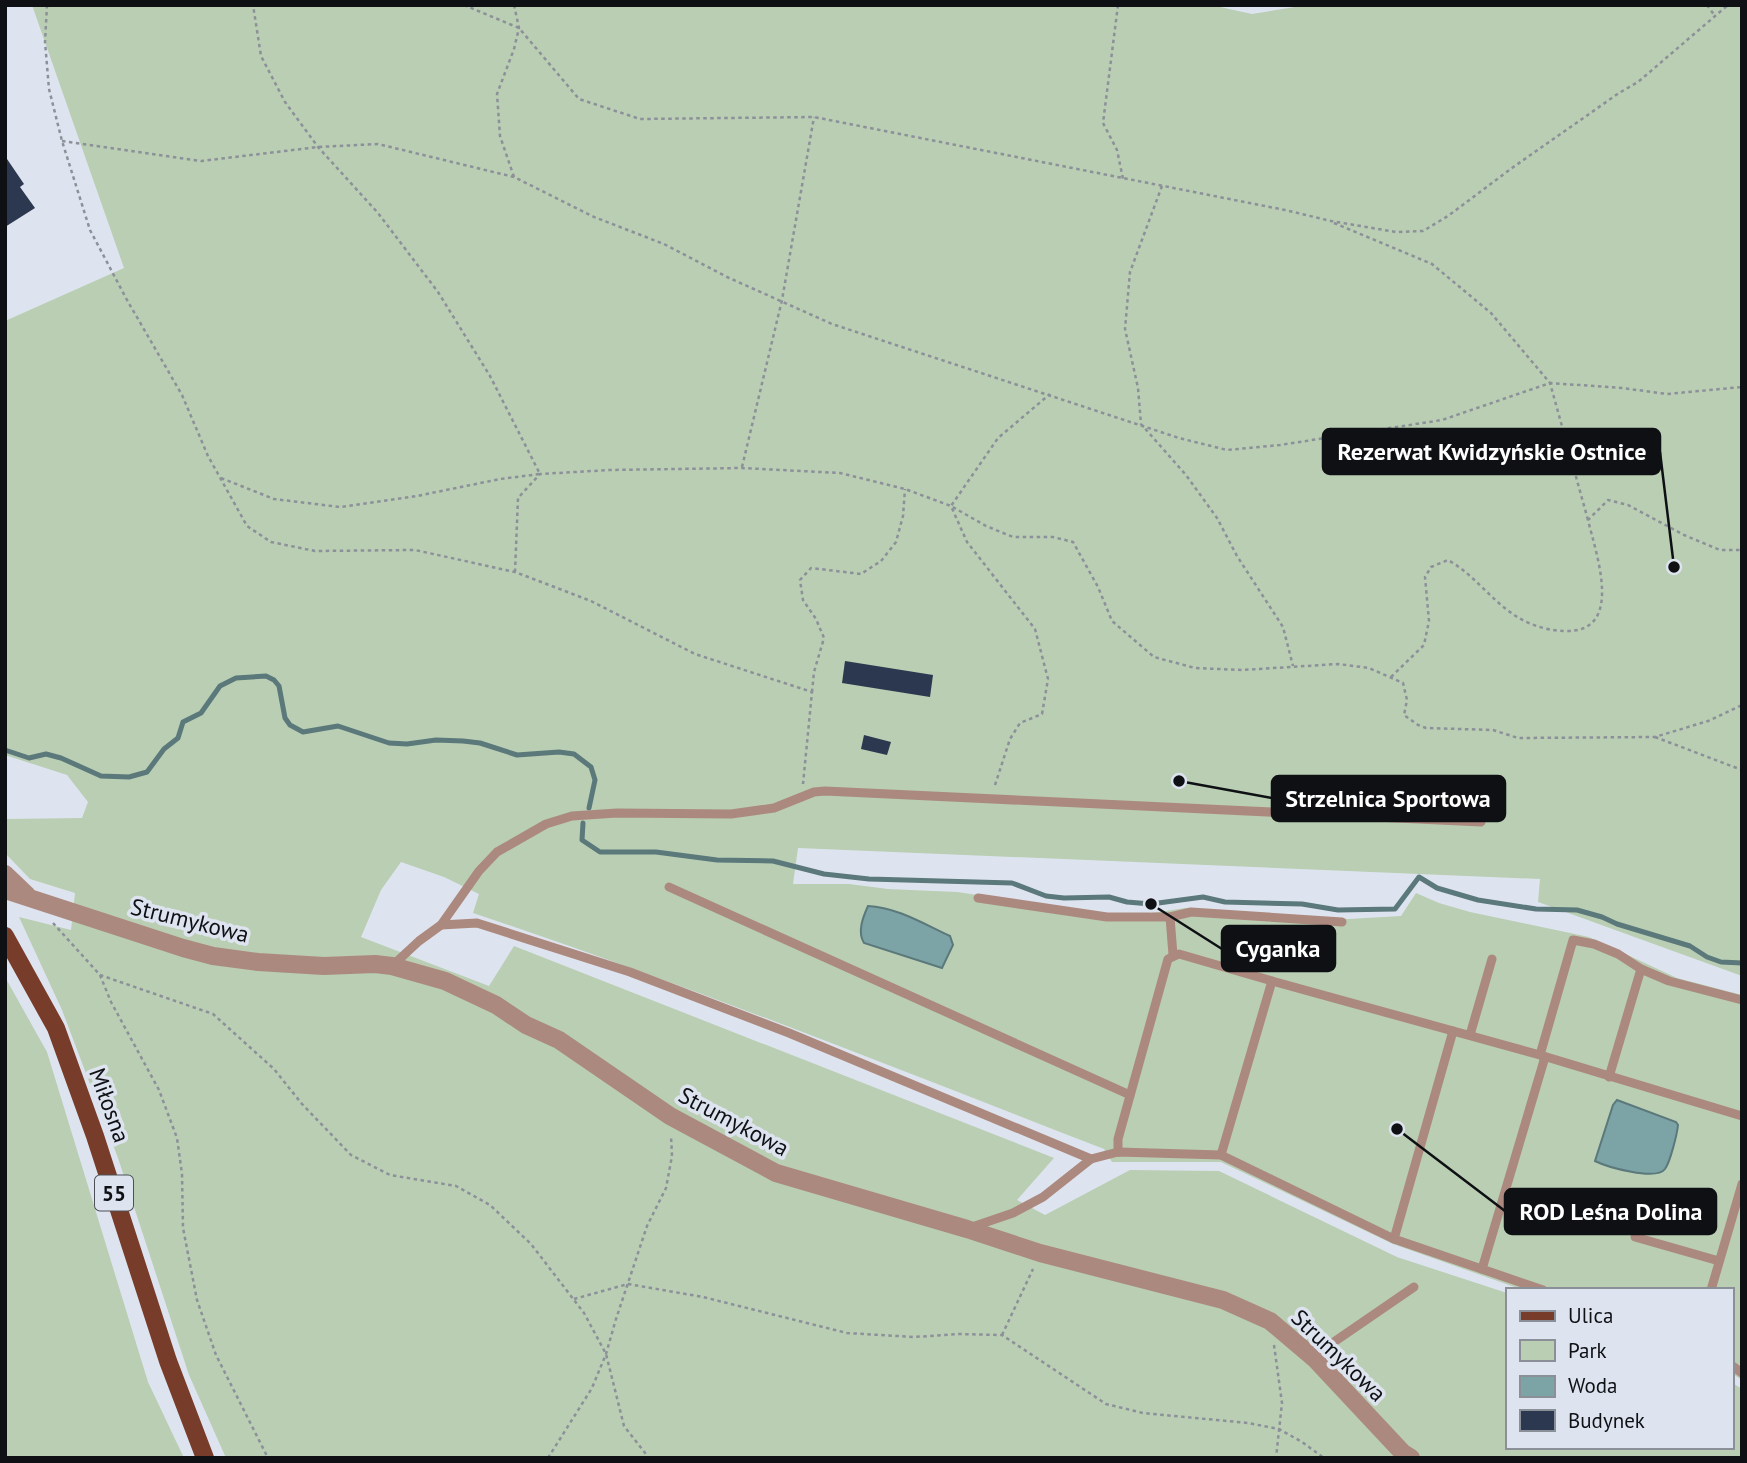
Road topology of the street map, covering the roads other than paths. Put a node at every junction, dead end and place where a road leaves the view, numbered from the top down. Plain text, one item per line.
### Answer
1 (1481, 822) dead end
2 (5, 874) edge
3 (669, 887) dead end
4 (5, 890) edge
5 (29, 897) junction
6 (978, 898) dead end
7 (1170, 918) junction
8 (1342, 922) dead end
9 (441, 925) junction
10 (5, 936) edge
11 (1173, 955) junction
12 (1492, 959) dead end
13 (392, 966) junction
14 (1641, 969) junction
15 (1272, 981) junction
16 (1742, 1000) edge
17 (1453, 1031) junction
18 (1470, 1035) junction
19 (1542, 1056) junction
20 (1609, 1077) junction
21 (1130, 1095) junction
22 (1742, 1116) edge
23 (1118, 1152) junction
24 (1221, 1155) junction
25 (1091, 1159) junction
26 (1742, 1184) edge
27 (967, 1228) junction
28 (1635, 1237) dead end
29 (1394, 1239) junction
30 (1719, 1261) junction
31 (1482, 1269) junction
32 (1414, 1287) dead end
33 (1537, 1288) edge
34 (1712, 1288) edge
35 (1312, 1357) junction
36 (205, 1458) edge
37 (1410, 1458) edge

1 - 9 lane
2 - 5 street
3 - 21 lane
4 - 5 street, Strumykowa
5 - 13 street, Strumykowa
6 - 7 lane
7 - 8 lane
7 - 11 lane
9 - 13 lane
9 - 25 lane
10 - 36 main road, Miłosna / 55
11 - 15 lane
11 - 21 lane
12 - 18 lane
13 - 27 street, Strumykowa
14 - 16 lane
14 - 19 lane
14 - 20 lane
15 - 17 lane
15 - 24 lane
17 - 18 lane
17 - 29 lane
18 - 19 lane
19 - 20 lane
19 - 31 lane
20 - 22 lane
21 - 23 lane
23 - 24 lane
23 - 25 lane
24 - 29 lane
25 - 27 lane
26 - 30 lane
27 - 35 street, Strumykowa
28 - 30 lane
29 - 31 lane
30 - 34 lane
31 - 33 lane
32 - 35 lane
35 - 37 street, Strumykowa

